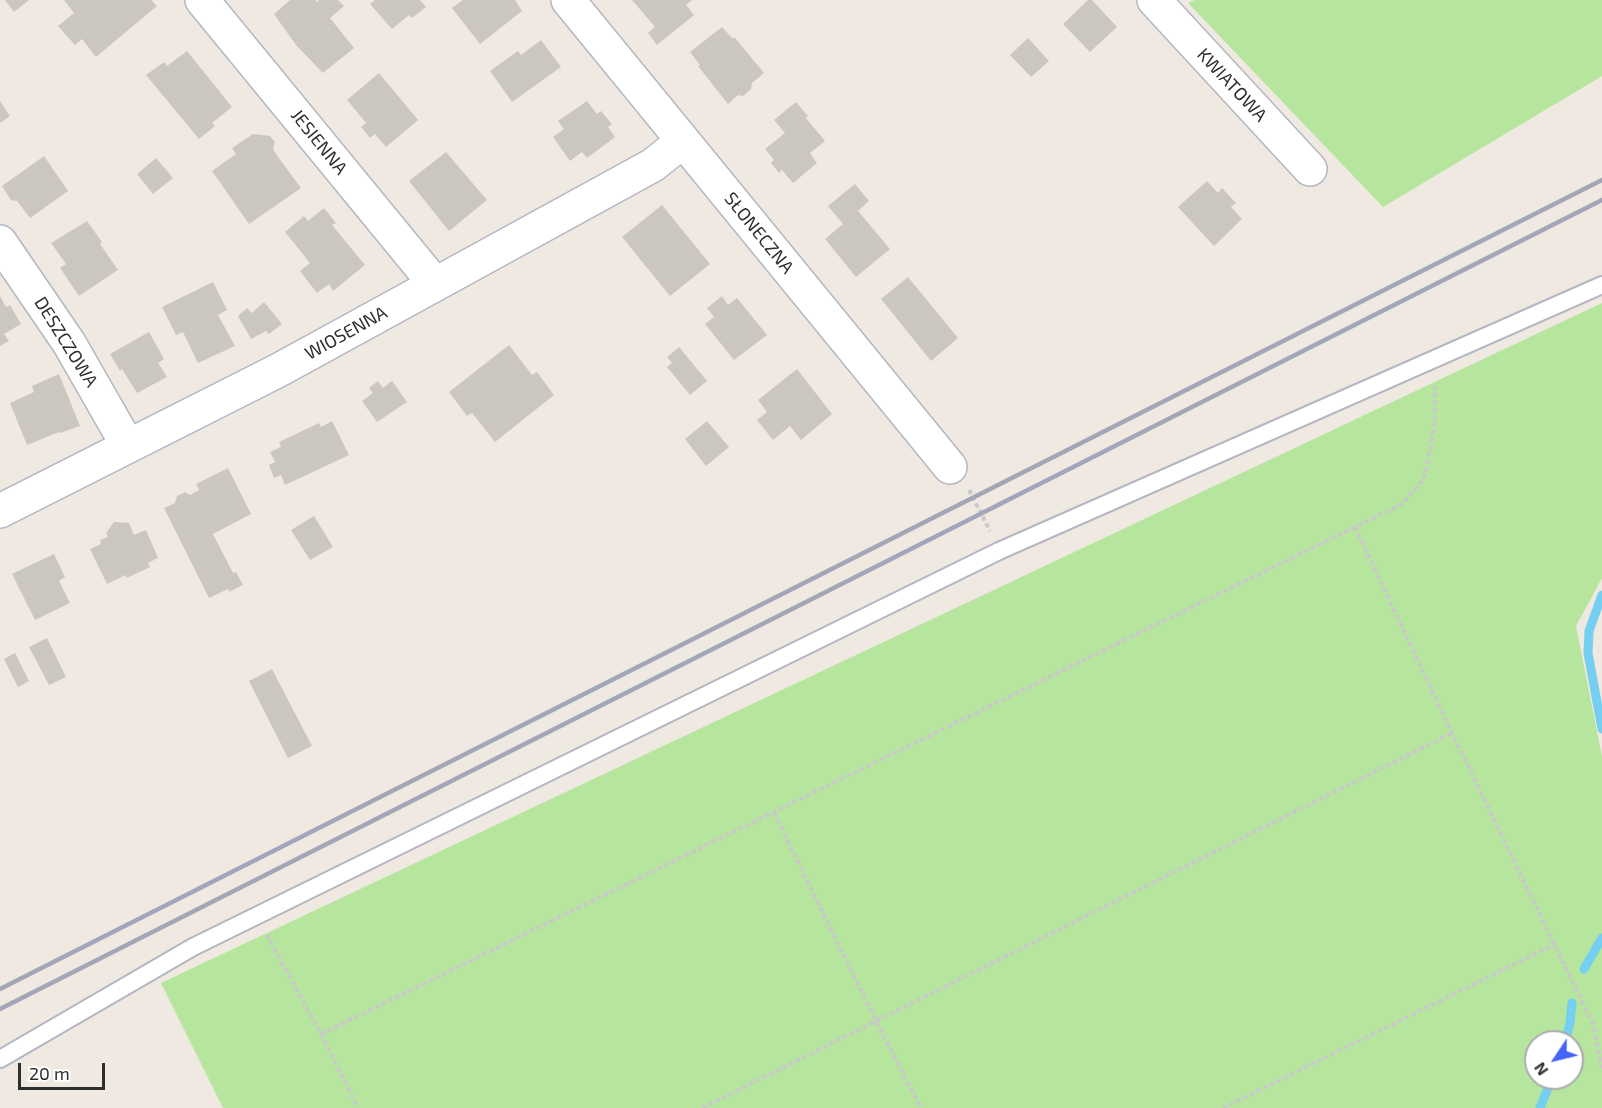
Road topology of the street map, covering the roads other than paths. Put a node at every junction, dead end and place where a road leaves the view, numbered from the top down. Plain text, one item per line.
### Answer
1 (202, 0) edge
2 (568, 0) edge
3 (1154, 0) edge
4 (683, 141) junction
5 (1310, 169) dead end
6 (0, 242) edge
7 (435, 284) junction
8 (1602, 285) edge
9 (128, 446) junction
10 (959, 478) road end
11 (0, 511) edge
12 (0, 1059) edge

1 - 7 street, JESIENNA
2 - 4 street, SŁONECZNA
3 - 5 street, KWIATOWA
4 - 7 street, WIOSENNA
4 - 10 street, SŁONECZNA
6 - 9 street, DESZCZOWA
7 - 9 street, WIOSENNA
8 - 12 lane
9 - 11 street, WIOSENNA

